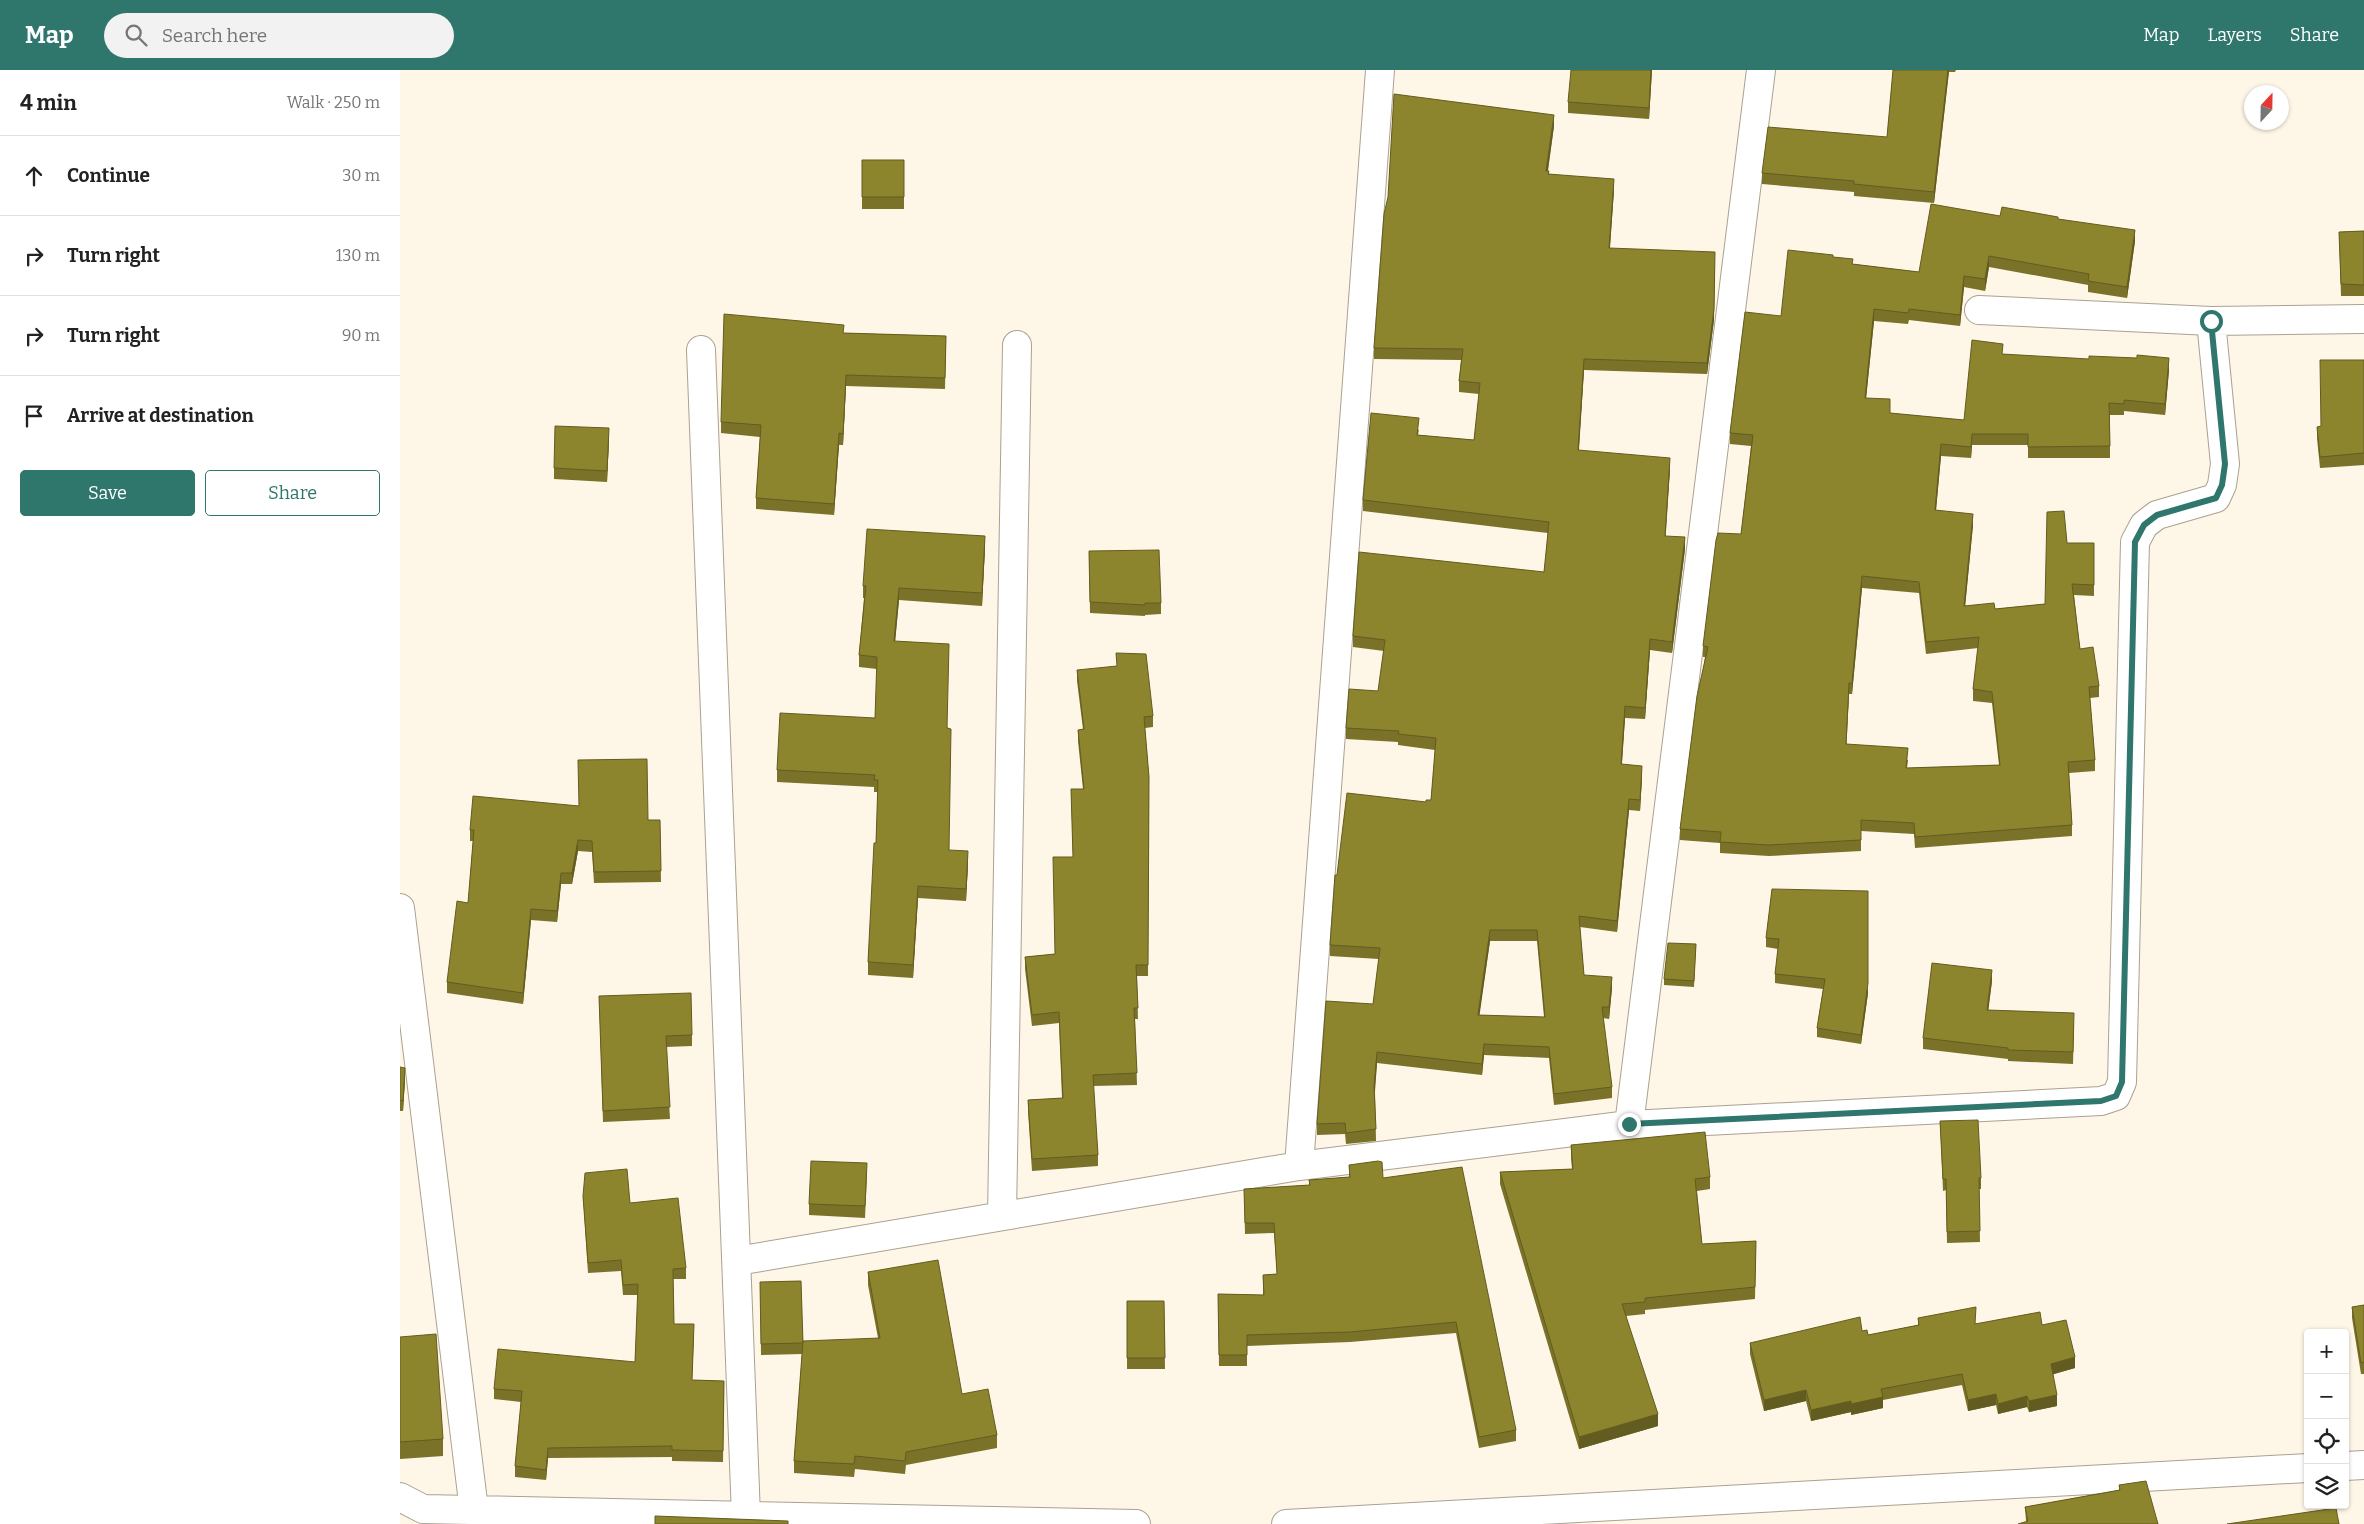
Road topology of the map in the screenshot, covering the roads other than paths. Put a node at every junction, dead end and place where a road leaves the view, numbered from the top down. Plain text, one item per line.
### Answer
1 (1380, 70) edge
2 (1760, 70) edge
3 (1979, 310) dead end
4 (2364, 319) edge
5 (2211, 321) junction
6 (1017, 344) dead end
7 (701, 350) dead end
8 (400, 908) edge
9 (1629, 1124) junction
10 (1299, 1166) junction
11 (1002, 1216) junction
12 (737, 1261) junction
13 (2364, 1465) edge
14 (2349, 1466) edge
15 (2304, 1468) edge
16 (400, 1497) edge
17 (474, 1510) junction
18 (746, 1516) junction
19 (1136, 1524) edge
20 (1286, 1524) edge

1 - 10 street
2 - 9 street
3 - 5 street
4 - 5 street
5 - 9 street
6 - 11 street
7 - 12 street
8 - 17 street
9 - 10 street
10 - 11 street
11 - 12 street
12 - 18 street
13 - 14 street
15 - 20 street
16 - 17 street
17 - 18 street
18 - 19 street

